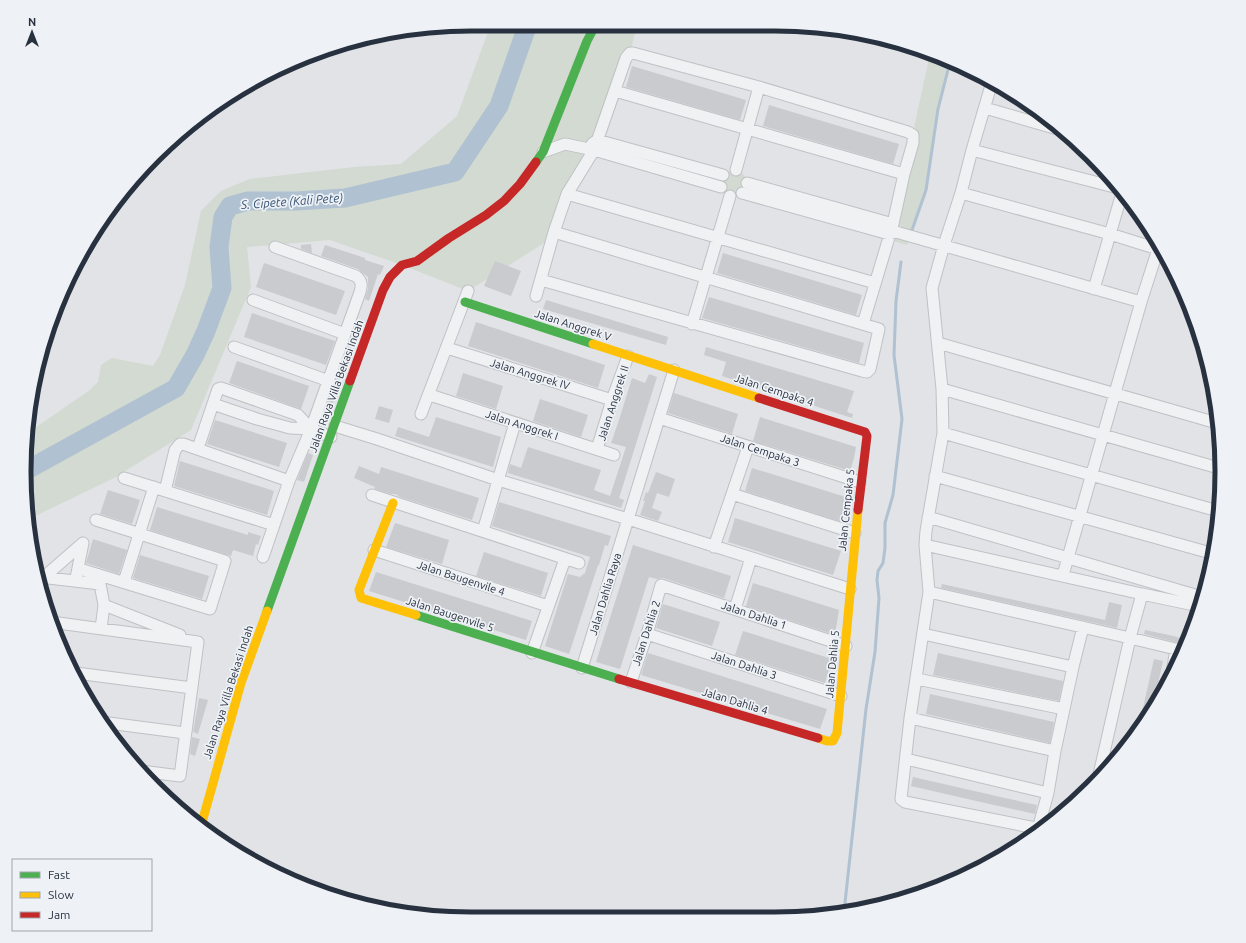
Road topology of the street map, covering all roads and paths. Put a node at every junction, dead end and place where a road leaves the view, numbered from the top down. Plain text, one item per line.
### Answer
1 (592, 31) edge
2 (759, 87) junction
3 (990, 88) edge
4 (615, 91) junction
5 (985, 108) junction
6 (1048, 126) edge
7 (747, 129) junction
8 (592, 146) junction
9 (972, 150) junction
10 (543, 152) junction
11 (736, 170) junction
12 (904, 174) junction
13 (723, 175) junction
14 (747, 183) junction
15 (1110, 186) edge
16 (721, 187) junction
17 (742, 193) junction
18 (961, 193) junction
19 (567, 194) junction
20 (730, 196) junction
21 (1120, 199) edge
22 (893, 230) junction
23 (554, 232) junction
24 (1110, 234) junction
25 (717, 237) junction
26 (944, 245) junction
27 (1153, 246) edge
28 (275, 247) dead end
29 (1157, 253) edge
30 (706, 277) junction
31 (540, 280) junction
32 (876, 283) junction
33 (1094, 289) junction
34 (468, 291) dead end
35 (536, 296) dead end
36 (253, 300) dead end
37 (464, 302) junction
38 (1141, 302) junction
39 (692, 324) junction
40 (863, 324) junction
41 (345, 334) junction
42 (938, 343) junction
43 (234, 347) dead end
44 (447, 348) junction
45 (628, 356) junction
46 (674, 370) junction
47 (329, 381) junction
48 (942, 389) junction
49 (1115, 394) junction
50 (430, 395) junction
51 (612, 400) junction
52 (213, 404) junction
53 (422, 414) dead end
54 (659, 418) junction
55 (1212, 422) edge
56 (514, 423) junction
57 (335, 426) junction
58 (311, 429) junction
59 (866, 433) joint
60 (943, 433) junction
61 (1103, 435) junction
62 (331, 437) junction
63 (748, 447) junction
64 (198, 448) junction
65 (598, 449) junction
66 (614, 455) dead end
67 (1215, 467) edge
68 (1092, 474) junction
69 (935, 476) junction
70 (124, 478) dead end
71 (498, 480) junction
72 (288, 481) junction
73 (860, 482) junction
74 (160, 489) junction
75 (732, 494) junction
76 (372, 495) dead end
77 (393, 503) junction
78 (1213, 510) edge
79 (1080, 516) junction
80 (928, 517) junction
81 (628, 519) junction
82 (96, 520) dead end
83 (274, 525) junction
84 (483, 531) junction
85 (855, 533) junction
86 (140, 534) junction
87 (926, 545) junction
88 (714, 546) junction
89 (374, 550) junction
90 (1207, 554) edge
91 (263, 557) dead end
92 (751, 558) junction
93 (1068, 558) junction
94 (565, 559) junction
95 (580, 563) dead end
96 (83, 570) dead end
97 (1062, 575) junction
98 (44, 576) edge
99 (44, 577) edge
100 (75, 580) junction
101 (124, 582) junction
102 (661, 585) joint
103 (850, 589) junction
104 (929, 592) junction
105 (1142, 594) junction
106 (1197, 596) edge
107 (104, 605) junction
108 (1194, 605) edge
109 (548, 606) junction
110 (735, 609) junction
111 (58, 623) edge
112 (1083, 627) junction
113 (101, 629) junction
114 (647, 634) junction
115 (923, 634) junction
116 (1130, 638) junction
117 (198, 642) junction
118 (846, 646) junction
119 (1177, 649) edge
120 (532, 652) junction
121 (582, 668) junction
122 (1073, 668) junction
123 (79, 672) edge
124 (917, 679) junction
125 (631, 682) junction
126 (192, 688) junction
127 (841, 696) junction
128 (1064, 709) junction
129 (910, 718) junction
130 (110, 723) edge
131 (185, 733) junction
132 (833, 741) joint
133 (1055, 751) junction
134 (906, 759) junction
135 (1101, 768) edge
136 (150, 772) edge
137 (1048, 793) junction
138 (203, 821) edge
139 (1041, 823) edge
140 (1033, 828) edge

1 - 10 street, Jalan Raya Villa Bekasi Indah
2 - 4 street
2 - 7 street
2 - 12 street
3 - 5 street
4 - 7 street
4 - 8 street
5 - 6 street
5 - 9 street
7 - 11 street
7 - 12 street
8 - 10 street
8 - 13 street
8 - 16 street
8 - 19 street
9 - 15 street
9 - 18 street
10 - 57 street, Jalan Raya Villa Bekasi Indah
11 - 13 street
11 - 14 street
12 - 22 street
13 - 16 street
14 - 17 street
14 - 22 street
16 - 20 street
17 - 20 street
17 - 22 street
18 - 24 street
18 - 26 street
19 - 23 street
19 - 25 street
20 - 25 street
21 - 24 street
22 - 26 street
22 - 32 street
23 - 30 street
23 - 31 street
24 - 27 street
24 - 33 street
25 - 30 street
25 - 32 street
26 - 33 street
26 - 42 street
28 - 41 street
29 - 38 street
30 - 39 street
30 - 40 street
31 - 35 street
31 - 39 street
32 - 40 street
33 - 38 street
34 - 37 street
36 - 41 street
37 - 44 street
37 - 45 street, Jalan Anggrek V
38 - 49 street
39 - 40 street
41 - 47 street
42 - 48 street
42 - 49 street
43 - 47 street
44 - 50 street
44 - 51 street, Jalan Anggrek IV
45 - 46 street, Jalan Anggrek V
45 - 51 street, Jalan Anggrek II
46 - 54 street, Jalan Dahlia Raya
46 - 59 street, Jalan Cempaka 4
47 - 58 street
48 - 60 street
48 - 61 street
49 - 55 street
49 - 61 street
50 - 53 street
50 - 56 street, Jalan Anggrek I
51 - 65 street, Jalan Anggrek II
52 - 58 street
52 - 58 street
52 - 64 street
54 - 63 street, Jalan Cempaka 3
54 - 81 street, Jalan Dahlia Raya
56 - 65 street, Jalan Anggrek I
56 - 71 street
57 - 62 street, Jalan Raya Villa Bekasi Indah
57 - 71 street
58 - 62 street
58 - 72 street
59 - 73 street, Jalan Cempaka 5
60 - 68 street
60 - 69 street
61 - 67 street
61 - 68 street
62 - 138 street, Jalan Raya Villa Bekasi Indah
63 - 73 street, Jalan Cempaka 3
63 - 75 street
64 - 72 street
64 - 74 street
65 - 66 street, Jalan Anggrek I
68 - 78 street
68 - 79 street
69 - 79 street
69 - 80 street
70 - 74 street
71 - 81 street
71 - 84 street
72 - 83 street
73 - 85 street, Jalan Cempaka 5
74 - 83 street
74 - 86 street
75 - 85 street
75 - 88 street
76 - 77 street
77 - 84 street
77 - 89 street
79 - 90 street
79 - 93 street
80 - 87 street
80 - 93 street
81 - 88 street
81 - 121 street, Jalan Dahlia Raya
82 - 86 street
83 - 91 street
84 - 94 street
85 - 103 street, Jalan Cempaka 5
86 - 101 street
86 - 101 street
87 - 97 street
87 - 104 street
88 - 92 street
89 - 109 street, Jalan Baugenvile 4
89 - 120 street, Jalan Baugenvile 5
92 - 103 street
92 - 110 street
93 - 97 street
93 - 106 street
94 - 95 street
94 - 109 street
96 - 101 street
97 - 105 street
98 - 100 street
99 - 100 street
100 - 107 street
102 - 110 street, Jalan Dahlia 1
102 - 114 street, Jalan Dahlia 2
103 - 118 street, Jalan Dahlia 5
104 - 112 street
104 - 115 street
105 - 108 street
105 - 116 street
107 - 113 street
107 - 117 street
109 - 120 street
110 - 118 street, Jalan Dahlia 1
111 - 113 street
112 - 116 street
112 - 122 street
113 - 117 street
114 - 125 street, Jalan Dahlia 2
114 - 127 street, Jalan Dahlia 3
115 - 122 street
115 - 124 street
116 - 119 street
116 - 135 street
117 - 126 street
118 - 127 street, Jalan Dahlia 5
120 - 121 street, Jalan Baugenvile 5
121 - 125 street, Jalan Dahlia 4
122 - 128 street
123 - 126 street
124 - 128 street
124 - 129 street
125 - 132 street, Jalan Dahlia 4
126 - 131 street
127 - 132 street, Jalan Dahlia 5
128 - 133 street
129 - 133 street
129 - 134 street
130 - 131 street
131 - 136 street
133 - 137 street
134 - 137 street
134 - 140 street
137 - 139 street

